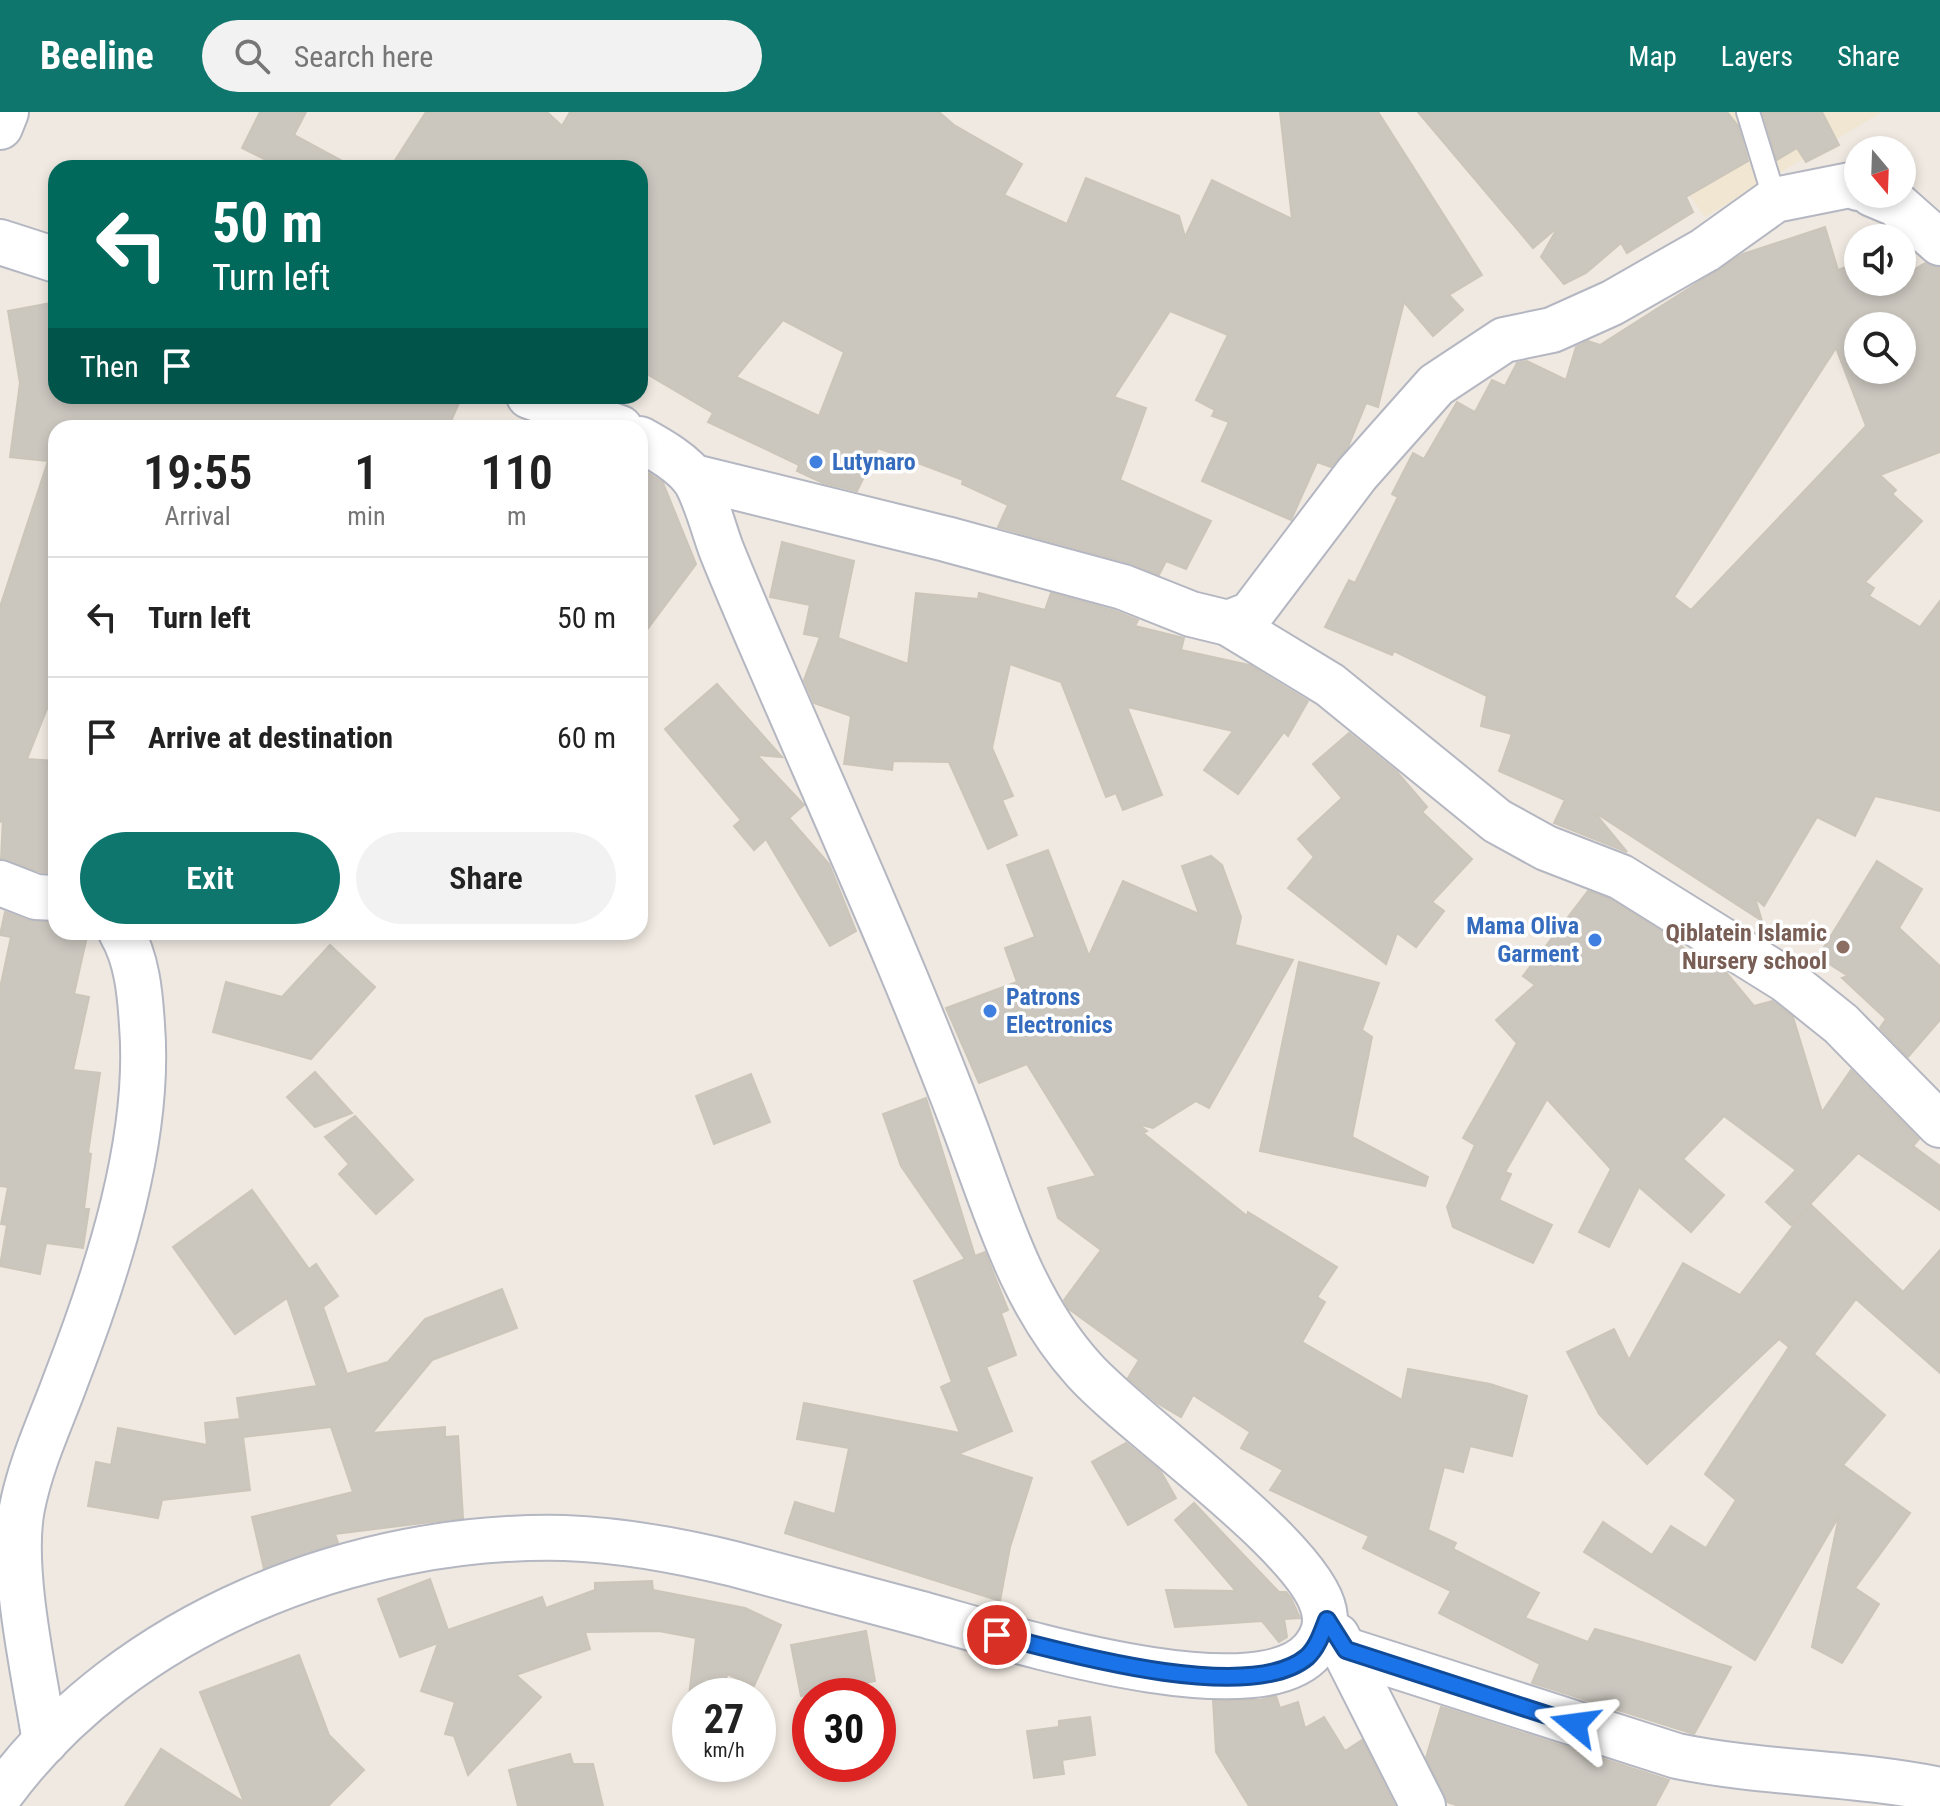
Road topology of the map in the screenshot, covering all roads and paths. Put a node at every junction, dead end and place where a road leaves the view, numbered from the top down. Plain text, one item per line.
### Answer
1 (6, 112) edge
2 (1748, 112) edge
3 (0, 127) edge
4 (1844, 186) edge
5 (1775, 200) junction
6 (1901, 208) edge
7 (0, 242) edge
8 (1940, 243) edge
9 (48, 257) edge
10 (552, 404) edge
11 (597, 420) edge
12 (648, 445) edge
13 (694, 477) junction
14 (1228, 623) junction
15 (0, 883) edge
16 (48, 898) edge
17 (126, 940) edge
18 (1940, 1125) edge
19 (1337, 1635) junction
20 (45, 1742) junction
21 (1940, 1790) edge
22 (0, 1795) edge
23 (1423, 1806) edge

1 - 3 street
2 - 5 lane
4 - 5 street
5 - 14 street
6 - 8 street
7 - 9 street
10 - 11 street
12 - 13 street
13 - 14 street
13 - 19 street
14 - 18 street
15 - 16 street
17 - 20 street
19 - 20 street
19 - 21 street
19 - 23 street
20 - 22 street

